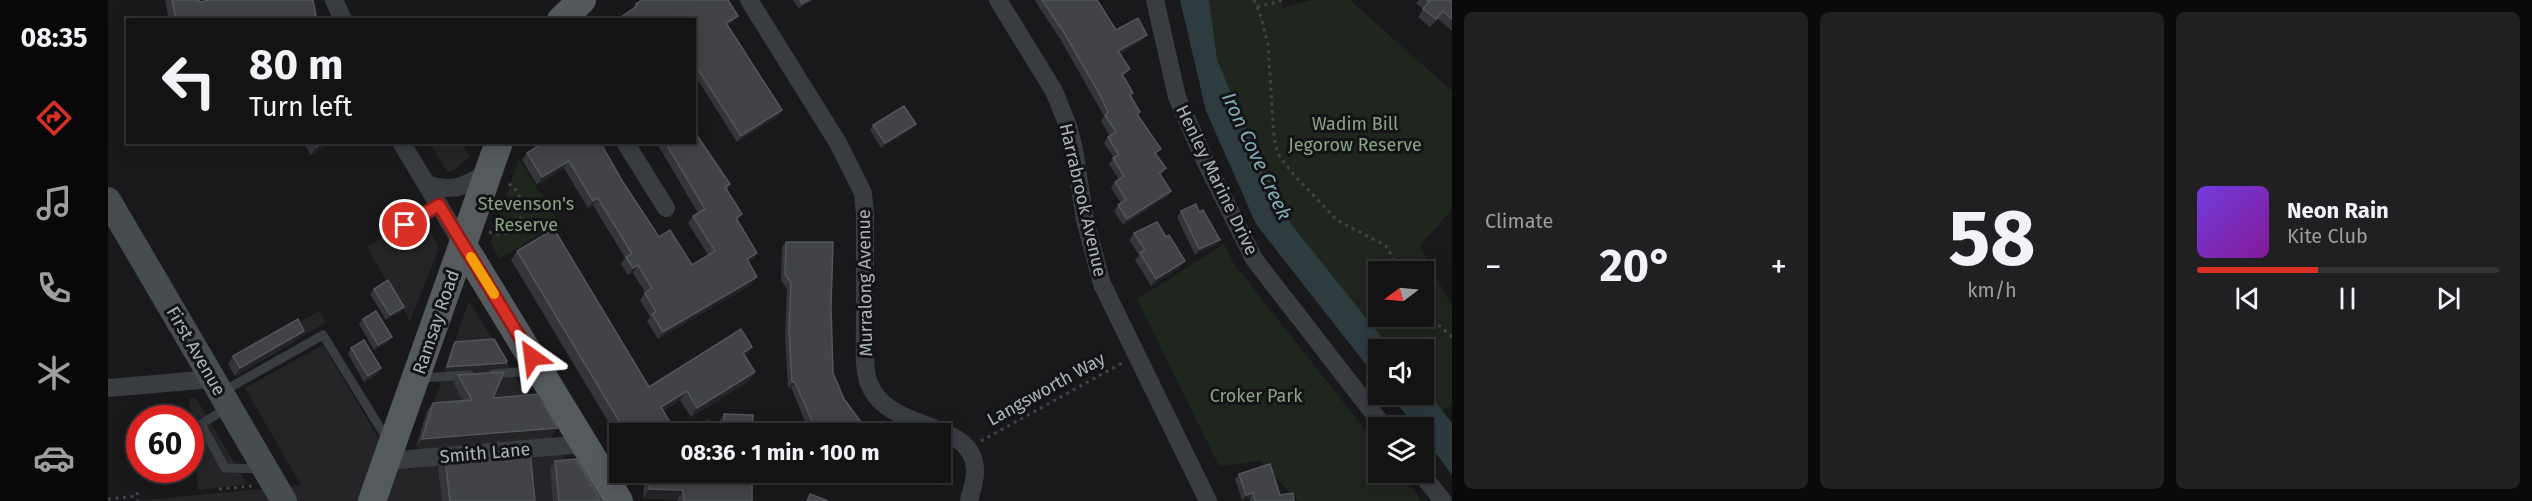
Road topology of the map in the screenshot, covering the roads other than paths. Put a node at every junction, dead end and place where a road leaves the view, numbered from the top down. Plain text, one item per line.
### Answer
1 (334, 0) edge
2 (582, 0) edge
3 (749, 0) edge
4 (998, 0) edge
5 (1155, 0) edge
6 (342, 18) edge
7 (563, 18) edge
8 (402, 144) edge
9 (499, 144) edge
10 (626, 144) edge
11 (498, 177) junction
12 (426, 184) junction
13 (108, 200) edge
14 (439, 205) junction
15 (666, 208) dead end
16 (386, 236) dead end
17 (463, 245) junction
18 (540, 370) junction
19 (416, 379) junction
20 (108, 388) edge
21 (221, 393) junction
22 (1376, 417) edge
23 (585, 444) junction
24 (389, 454) junction
25 (259, 478) junction
26 (626, 483) edge
27 (1429, 483) edge
28 (616, 495) edge
29 (284, 501) edge
30 (372, 501) edge
31 (969, 501) edge
32 (1208, 501) edge
33 (1443, 501) edge

1 - 6 street
2 - 7 main road
3 - 31 street, Murralong Avenue
4 - 32 street, Harrabrook Avenue
5 - 22 street, Henley Marine Drive
8 - 12 street
9 - 11 main road, Ramsay Road
10 - 15 street
11 - 12 street
11 - 17 main road, Ramsay Road
12 - 14 street
13 - 21 street, First Avenue
14 - 16 lane
14 - 17 street
17 - 18 main road
17 - 19 main road, Ramsay Road
18 - 19 lane
18 - 23 main road
19 - 24 main road, Ramsay Road
20 - 21 street
21 - 24 lane
21 - 25 street, First Avenue
21 - 25 lane
23 - 24 street, Smith Lane
23 - 28 main road
24 - 30 main road, Ramsay Road
25 - 29 street, First Avenue
26 - 28 lane
27 - 33 street

